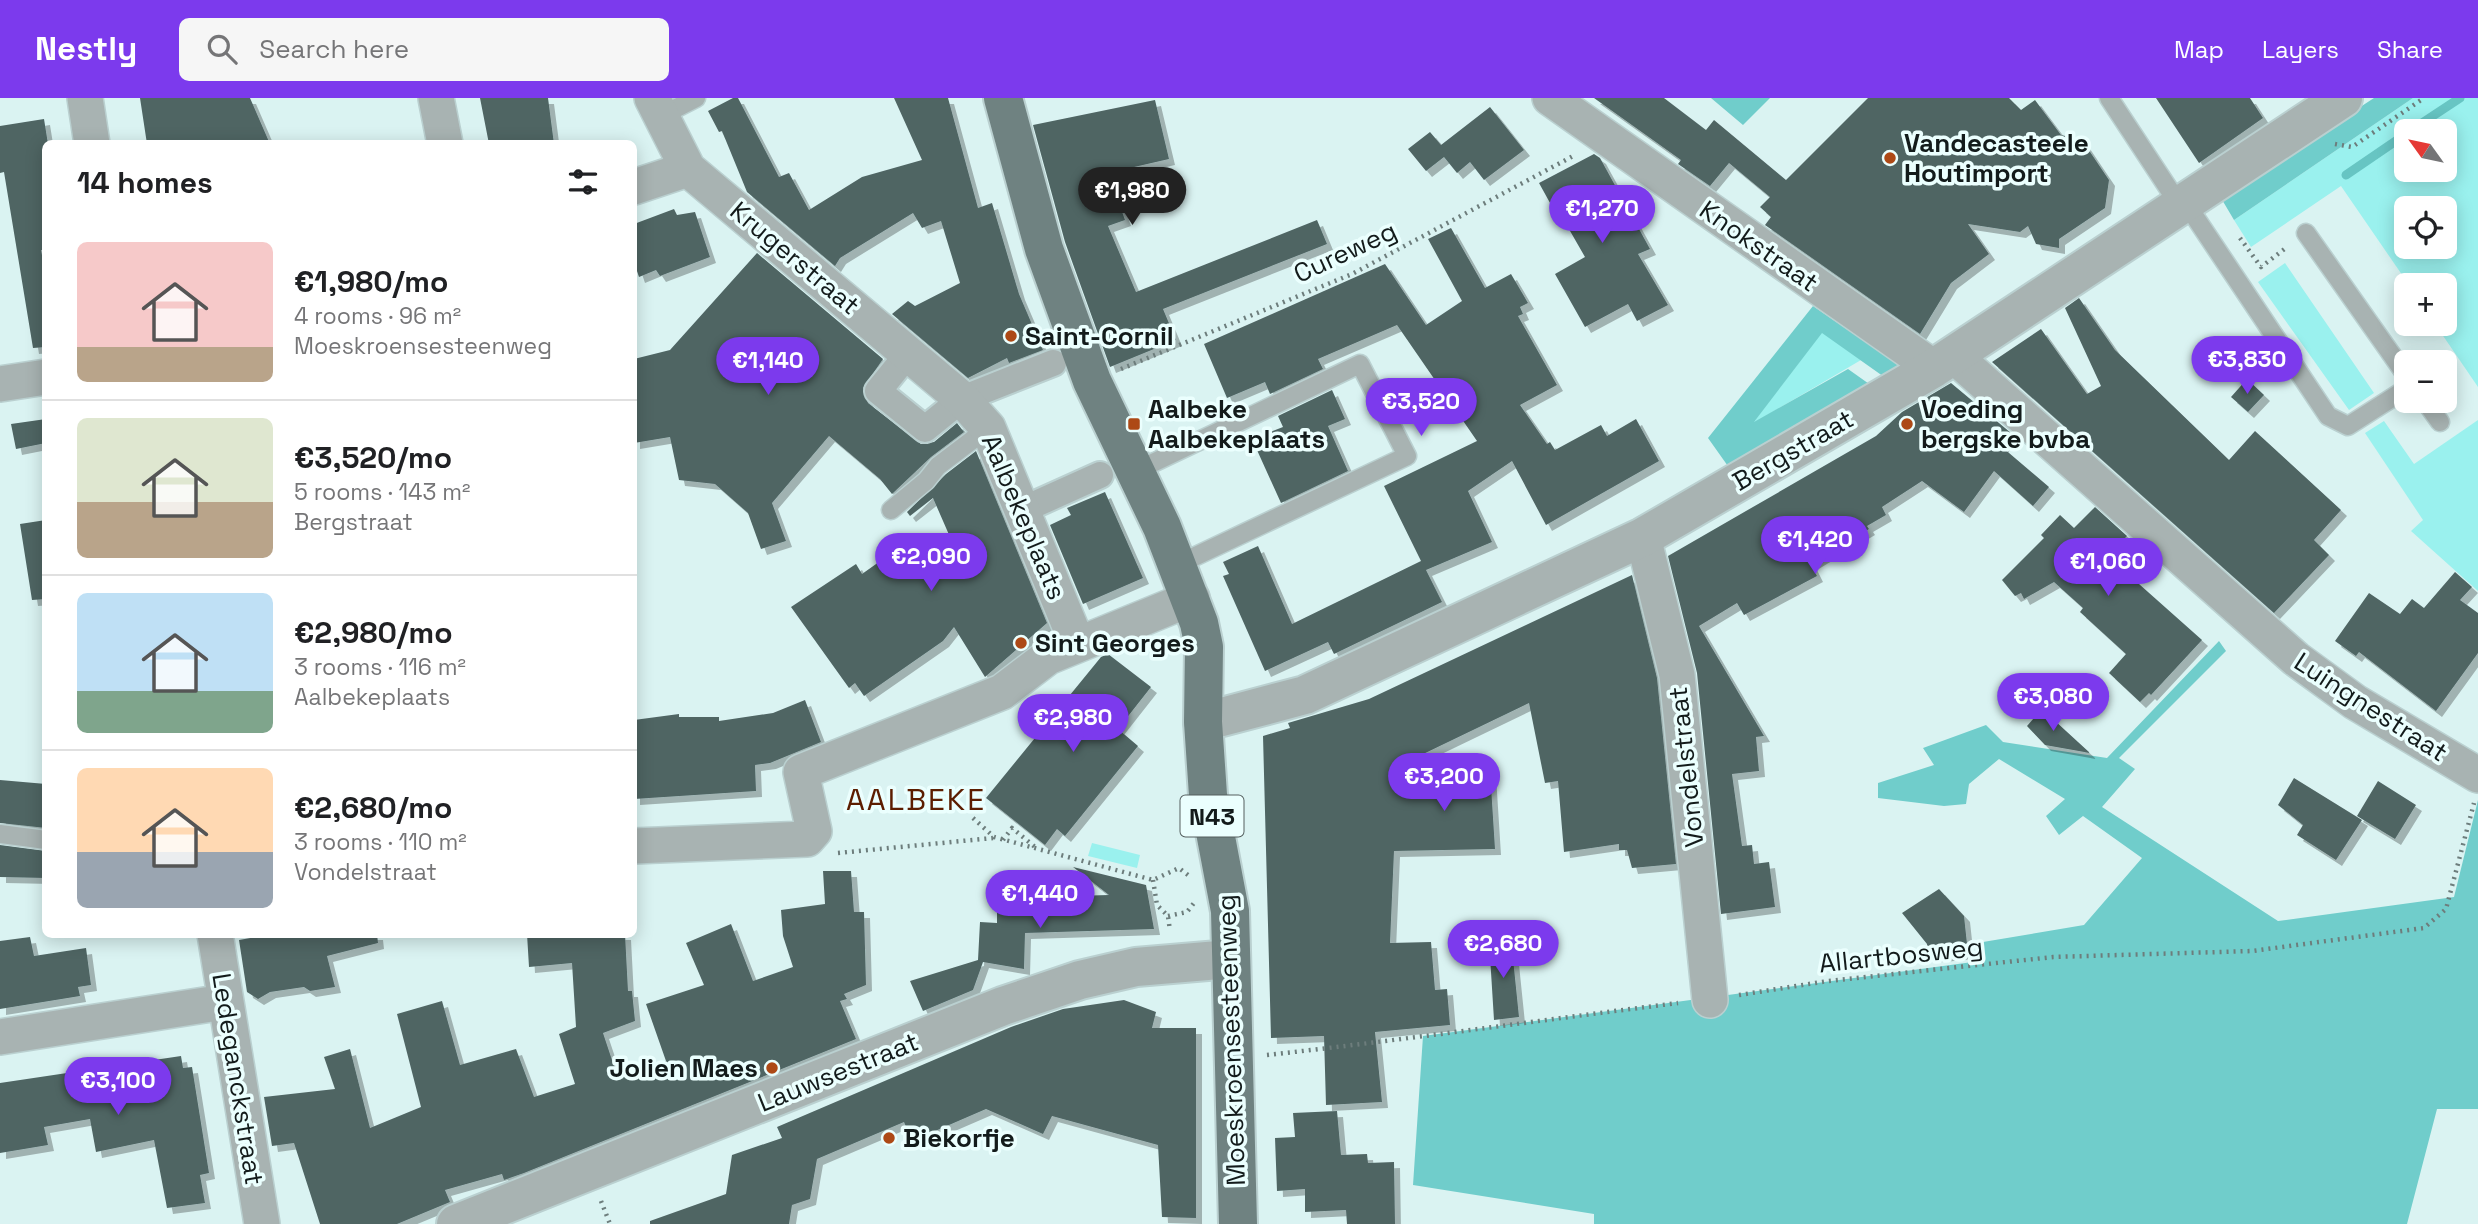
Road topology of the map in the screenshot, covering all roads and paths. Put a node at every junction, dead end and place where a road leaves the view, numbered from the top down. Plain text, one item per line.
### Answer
1 (85, 98) edge
2 (436, 98) edge
3 (696, 98) edge
4 (1003, 98) edge
5 (1550, 98) edge
6 (2109, 98) edge
7 (2343, 98) edge
8 (657, 107) edge
9 (1602, 133) junction
10 (91, 140) edge
11 (443, 140) edge
12 (688, 169) junction
13 (637, 186) edge
14 (2190, 199) junction
15 (2306, 233) joint
16 (2394, 358) edge
17 (1944, 361) junction
18 (1064, 369) junction
19 (42, 378) edge
20 (1029, 381) dead end
21 (0, 384) edge
22 (2394, 397) edge
23 (962, 399) junction
24 (2434, 413) edge
25 (990, 422) junction
26 (2441, 422) dead end
27 (1118, 473) junction
28 (1029, 507) dead end
29 (891, 510) dead end
30 (1643, 537) junction
31 (1185, 581) junction
32 (1077, 643) junction
33 (1203, 722) junction
34 (2477, 787) edge
35 (973, 818) dead end
36 (0, 834) edge
37 (994, 837) junction
38 (42, 839) edge
39 (795, 840) junction
40 (1003, 840) junction
41 (637, 846) edge
42 (1037, 849) junction
43 (1194, 879) dead end
44 (1153, 880) junction
45 (1199, 897) dead end
46 (216, 938) edge
47 (1231, 959) junction
48 (1710, 1000) junction
49 (224, 1002) junction
50 (0, 1037) edge
51 (1235, 1058) junction
52 (262, 1224) edge
53 (456, 1224) edge
54 (1238, 1224) edge

1 - 10 street
2 - 11 street
3 - 8 lane
4 - 18 main road, Moeskroensesteenweg / N43
5 - 9 street, Knokstraat
6 - 14 lane
7 - 14 street, Bergstraat
8 - 12 street, Krugerstraat
9 - 17 street, Knokstraat
9 - 18 path, Cureweg
12 - 13 street
12 - 23 street, Krugerstraat
14 - 15 path
14 - 17 street, Bergstraat
14 - 22 lane
15 - 16 lane
17 - 30 street, Bergstraat
17 - 34 street, Luingnestraat
18 - 23 street
18 - 27 main road, Moeskroensesteenweg / N43
19 - 21 street
20 - 25 street
23 - 25 street, Aalbekeplaats
24 - 26 lane
25 - 29 lane
25 - 32 street, Aalbekeplaats
27 - 28 street
27 - 31 main road, Moeskroensesteenweg / N43
27 - 31 lane
30 - 33 street, Bergstraat
30 - 48 street, Vondelstraat
31 - 32 street
31 - 33 main road, Moeskroensesteenweg / N43
32 - 39 street
33 - 47 main road, Moeskroensesteenweg / N43
34 - 48 path, Allartbosweg
35 - 37 path
36 - 38 lane
37 - 39 path
37 - 40 path
39 - 41 street
40 - 42 path
40 - 42 path
42 - 44 path
43 - 44 path
44 - 45 path
46 - 49 street, Ledeganckstraat
47 - 51 main road, Moeskroensesteenweg / N43
47 - 53 street, Lauwsestraat
48 - 51 path, Allartbosweg
49 - 50 street
49 - 52 street, Ledeganckstraat
51 - 54 main road, Moeskroensesteenweg / N43

